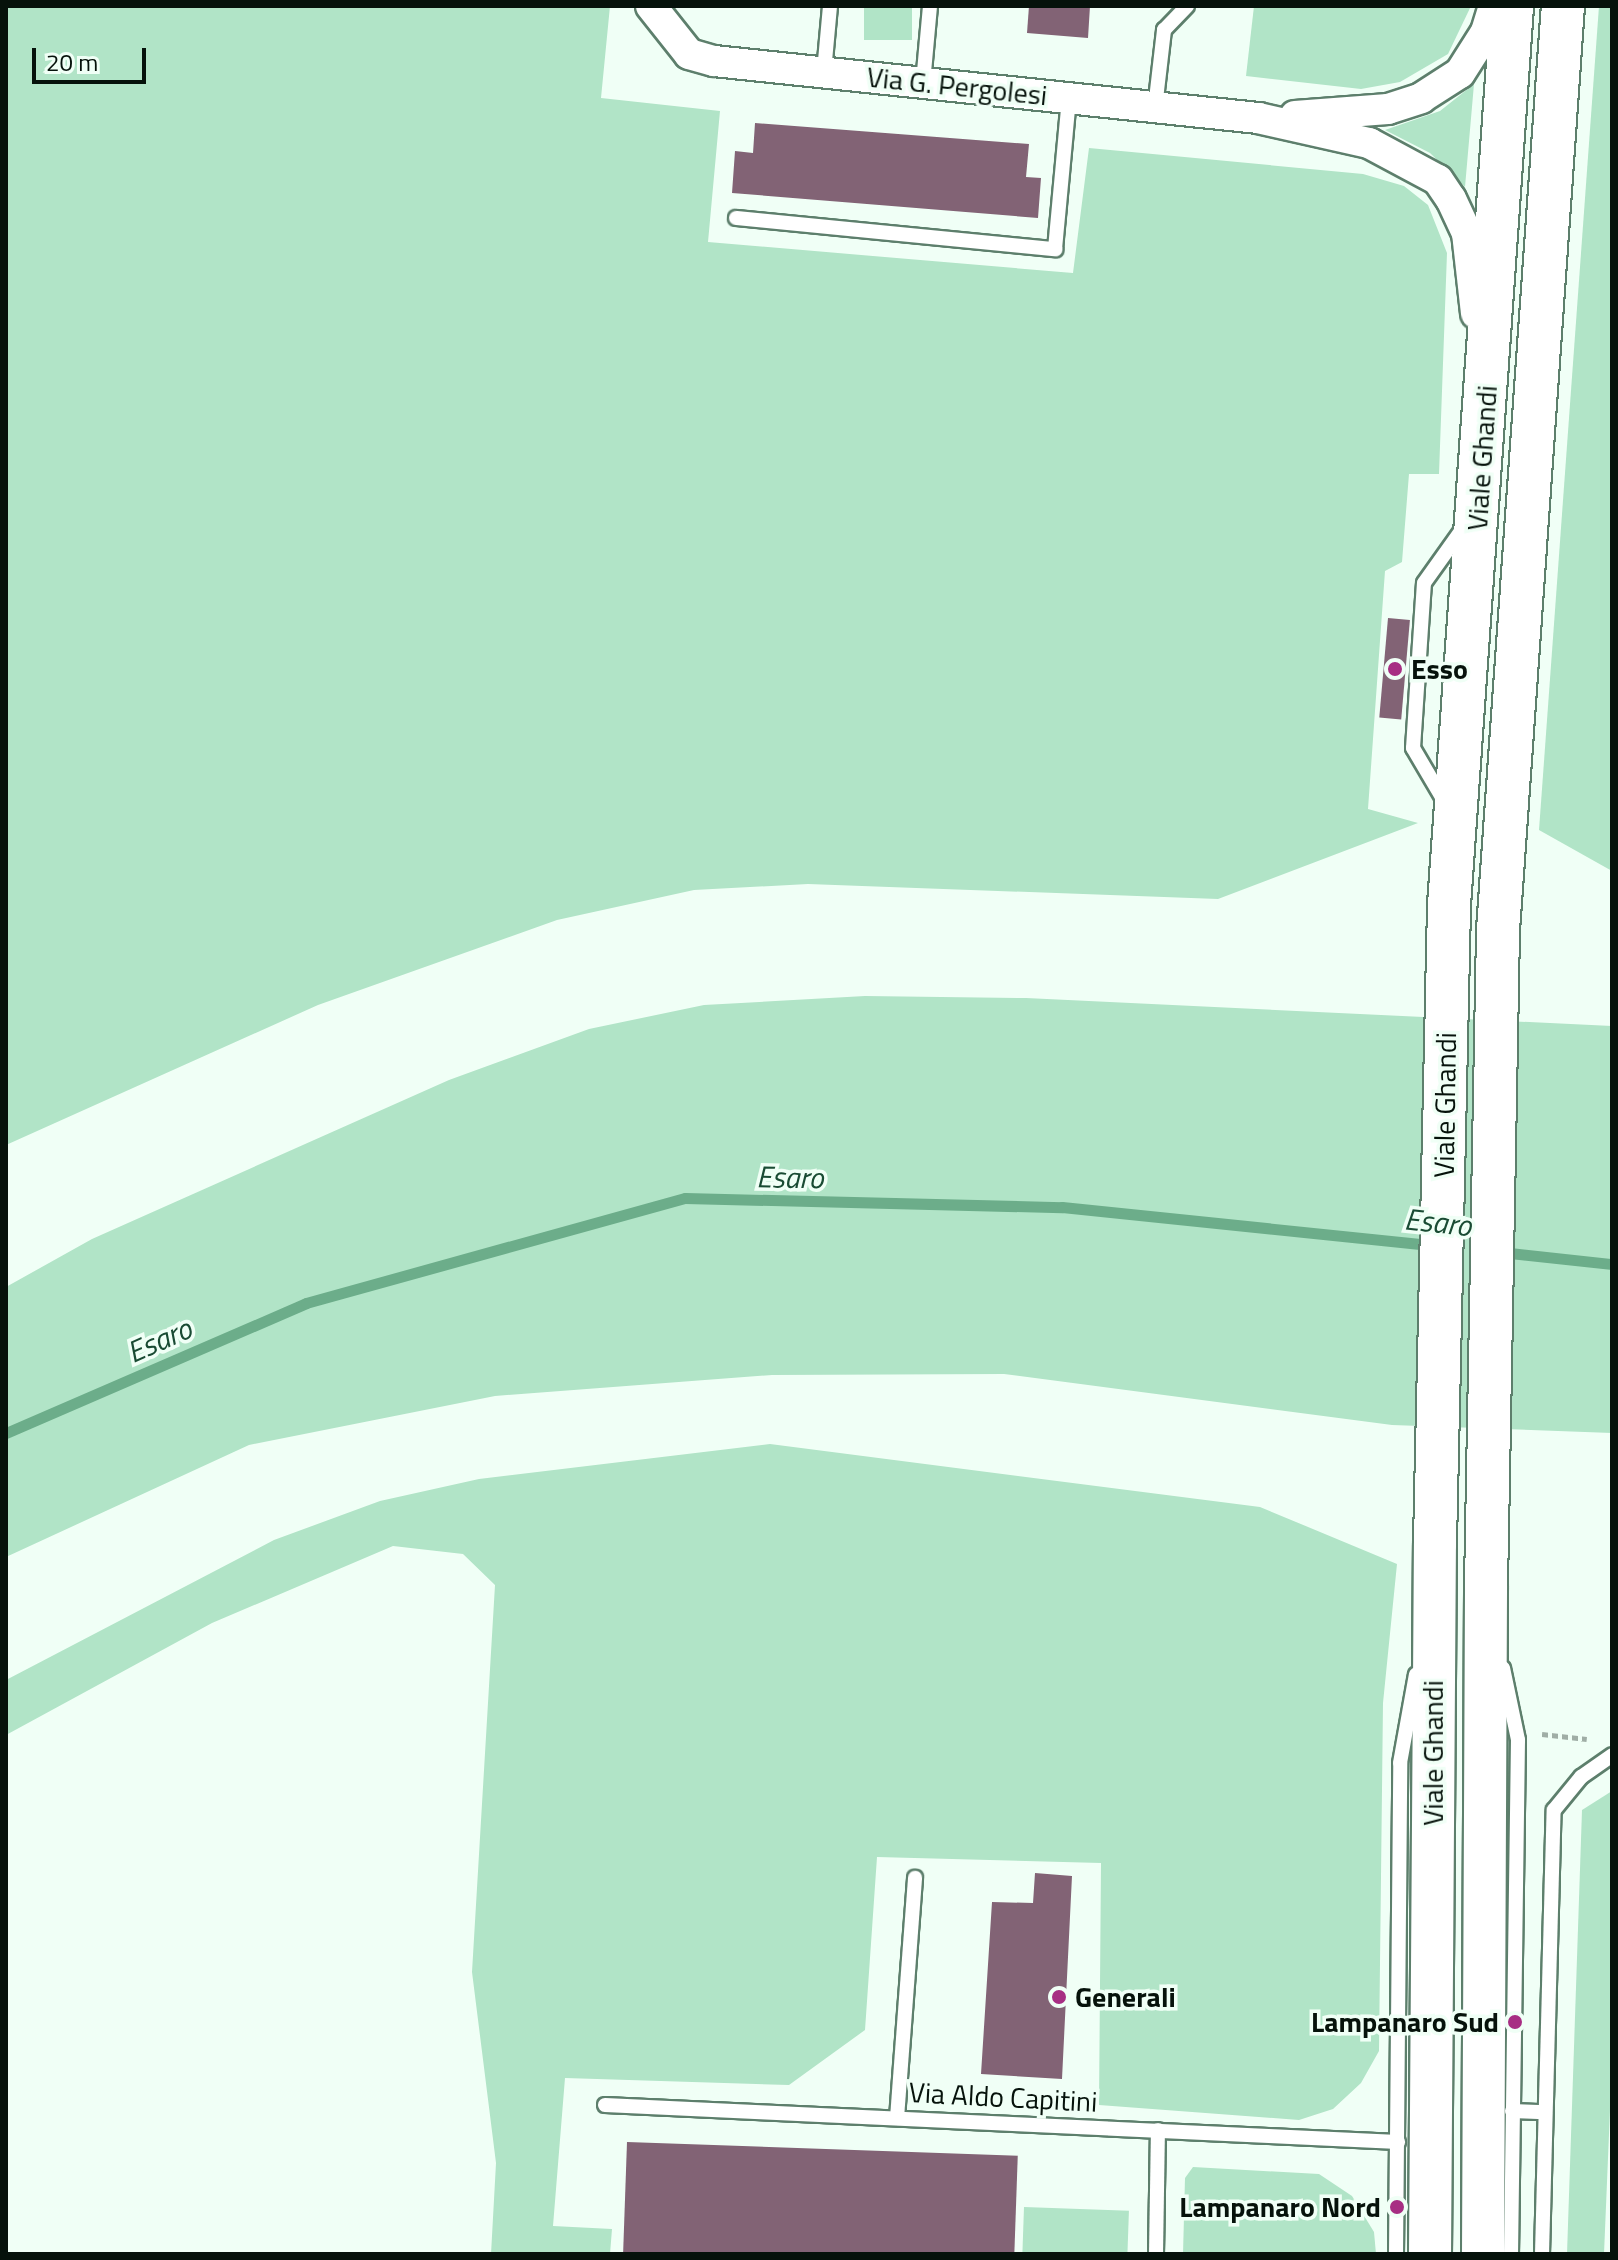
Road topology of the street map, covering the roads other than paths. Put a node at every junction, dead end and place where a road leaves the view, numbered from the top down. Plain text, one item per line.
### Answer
1 (830, 6) edge
2 (930, 6) edge
3 (1187, 6) edge
4 (1494, 6) edge
5 (1512, 6) edge
6 (1563, 6) edge
7 (659, 18) edge
8 (824, 72) junction
9 (923, 83) junction
10 (1069, 99) junction
11 (1155, 108) junction
12 (1258, 118) junction
13 (736, 218) dead end
14 (1486, 411) junction
15 (1435, 1543) junction
16 (1486, 1586) junction
17 (1612, 1755) edge
18 (915, 1878) dead end
19 (605, 2105) dead end
20 (1512, 2111) junction
21 (1545, 2112) junction
22 (897, 2118) junction
23 (1158, 2130) junction
24 (1398, 2142) junction
25 (1156, 2254) edge
26 (1396, 2254) edge
27 (1430, 2254) edge
28 (1483, 2254) edge
29 (1511, 2254) edge
30 (1542, 2254) edge

1 - 8 lane
2 - 9 lane
3 - 11 lane
4 - 12 street
5 - 14 main road, Viale Ghandi
6 - 16 main road, Viale Ghandi
7 - 8 street, Via G. Pergolesi
8 - 9 street, Via G. Pergolesi
9 - 10 street, Via G. Pergolesi
10 - 11 street, Via G. Pergolesi
10 - 13 lane
11 - 12 street, Via G. Pergolesi
12 - 14 street
14 - 15 main road, Viale Ghandi
15 - 24 lane
15 - 27 main road, Viale Ghandi
16 - 20 lane
16 - 28 main road, Viale Ghandi
17 - 21 lane
18 - 22 lane
19 - 22 lane, Via Aldo Capitini
20 - 21 lane
20 - 29 lane
21 - 30 lane
22 - 23 lane, Via Aldo Capitini
23 - 24 lane, Via Aldo Capitini
23 - 25 lane
24 - 26 lane

